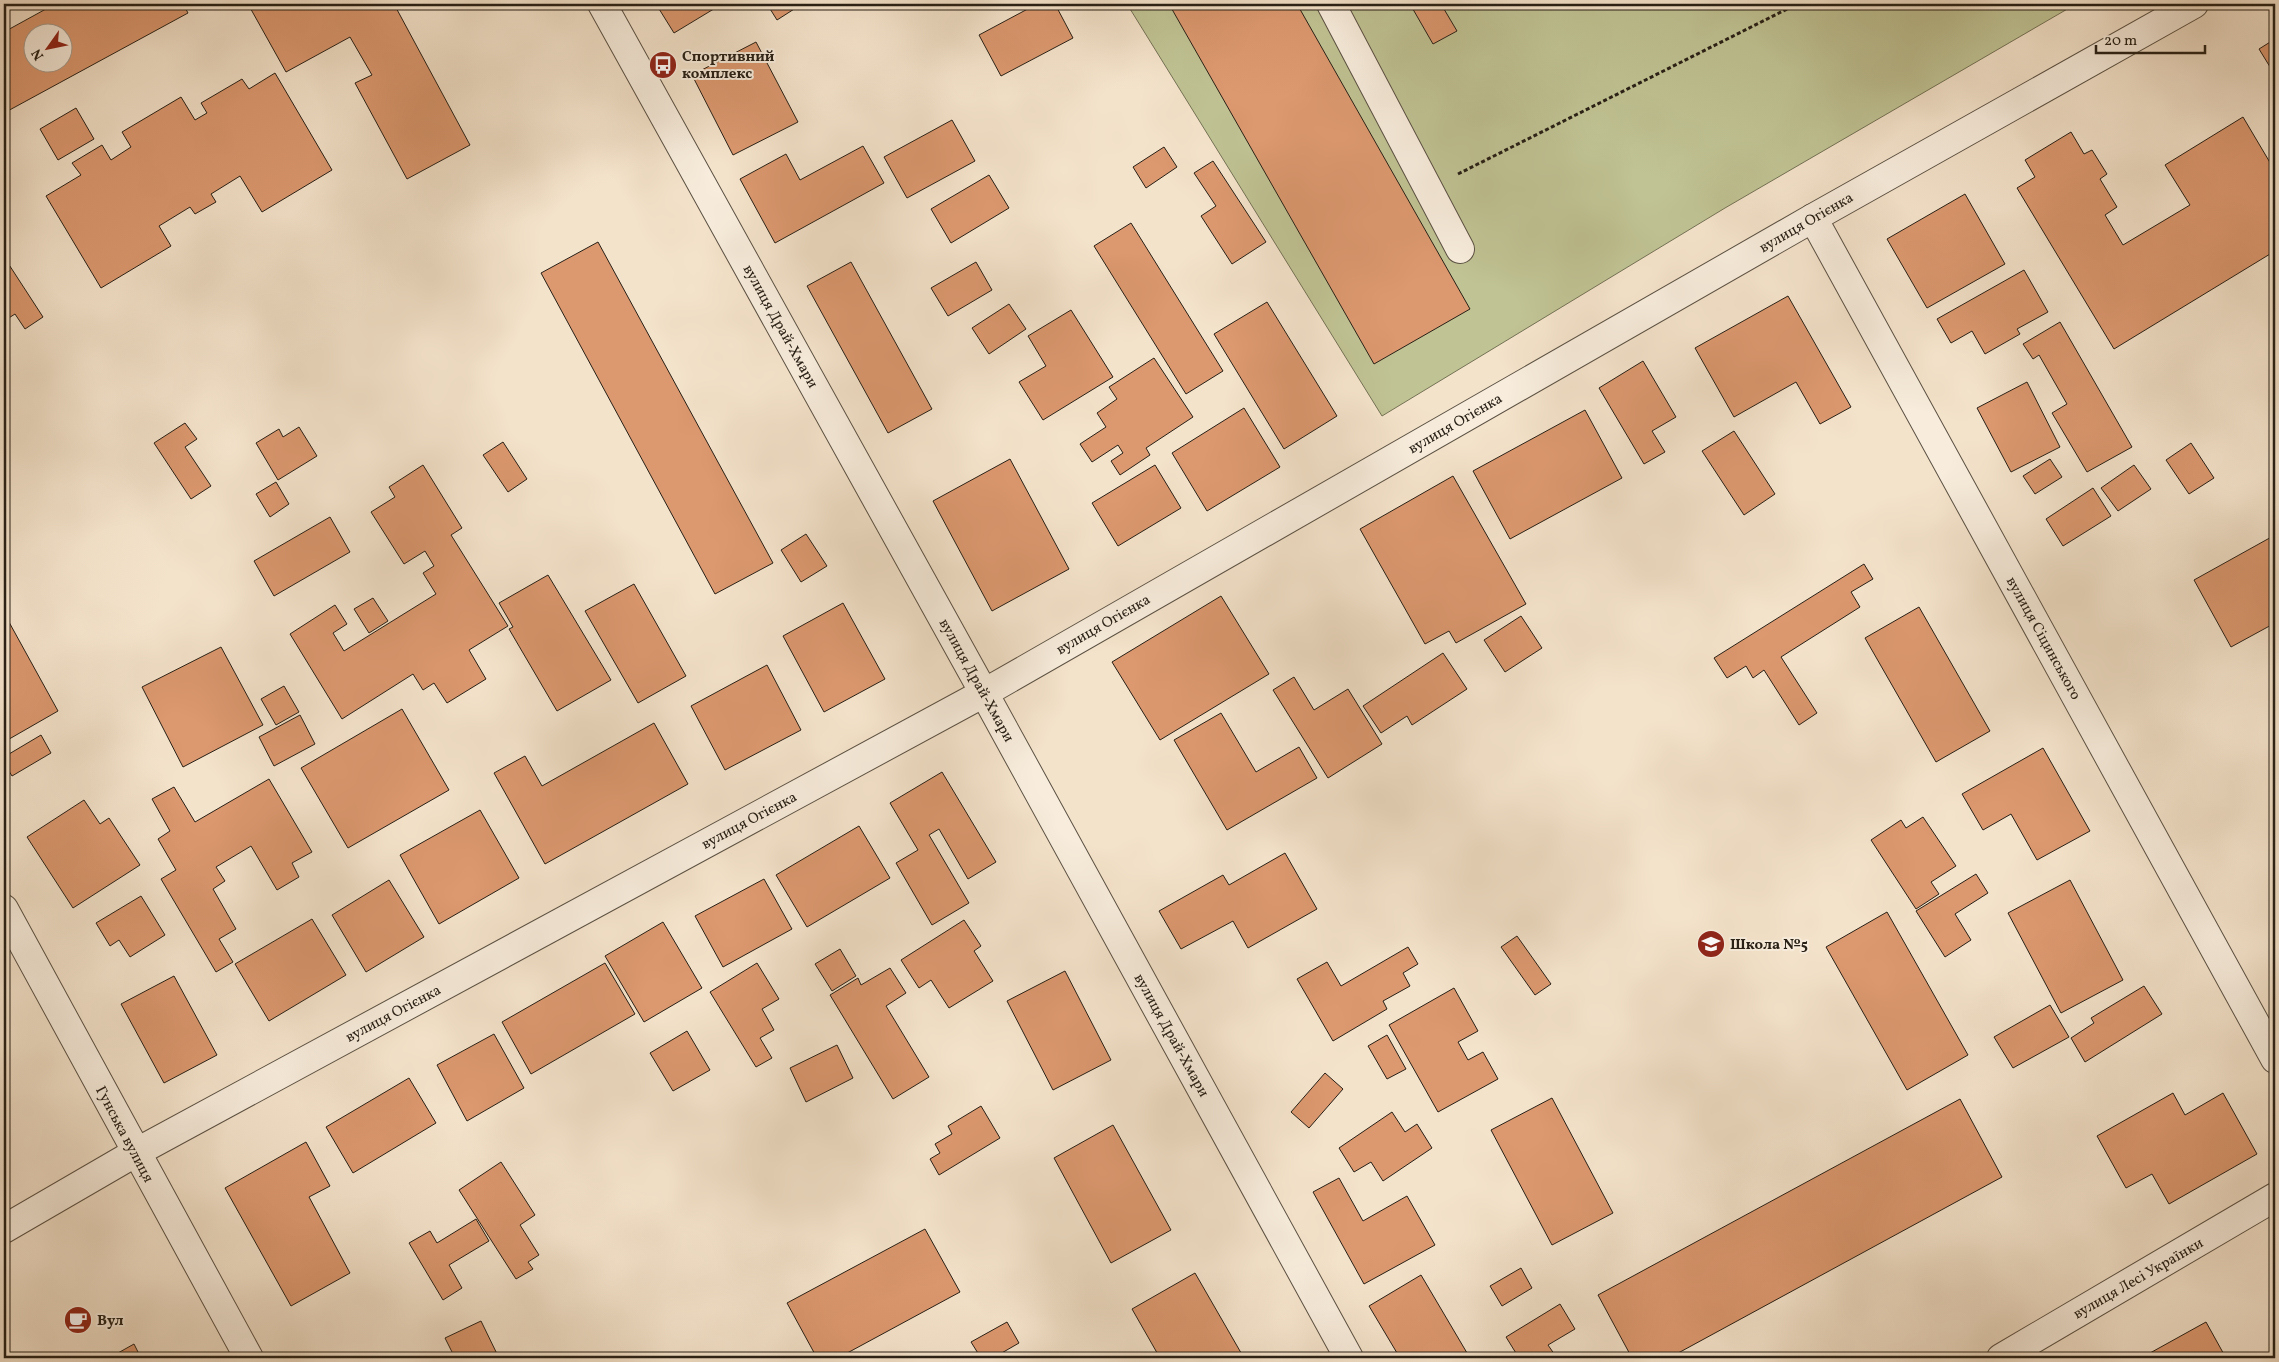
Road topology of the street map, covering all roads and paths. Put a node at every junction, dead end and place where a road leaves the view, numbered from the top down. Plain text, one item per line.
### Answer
1 (602, 4) edge
2 (1331, 4) edge
3 (1797, 4) edge
4 (2194, 4) edge
5 (1428, 189) junction
6 (1813, 218) junction
7 (1460, 249) dead end
8 (984, 693) junction
9 (4, 909) edge
10 (2275, 1059) edge
11 (135, 1153) junction
12 (2275, 1197) edge
13 (4, 1229) edge
14 (249, 1358) edge
15 (1349, 1358) edge
16 (2001, 1358) edge

1 - 8 street, вулиця Драй-Хмари
2 - 5 street
3 - 5 path
4 - 6 street, вулиця Огієнка
5 - 7 street
6 - 8 street, вулиця Огієнка
6 - 10 street, вулиця Сіцинського
8 - 11 street, вулиця Огієнка
8 - 15 street, вулиця Драй-Хмари
9 - 11 street, Гунська вулиця
11 - 13 street, вулиця Огієнка
11 - 14 street, Гунська вулиця
12 - 16 street, вулиця Лесі Українки

